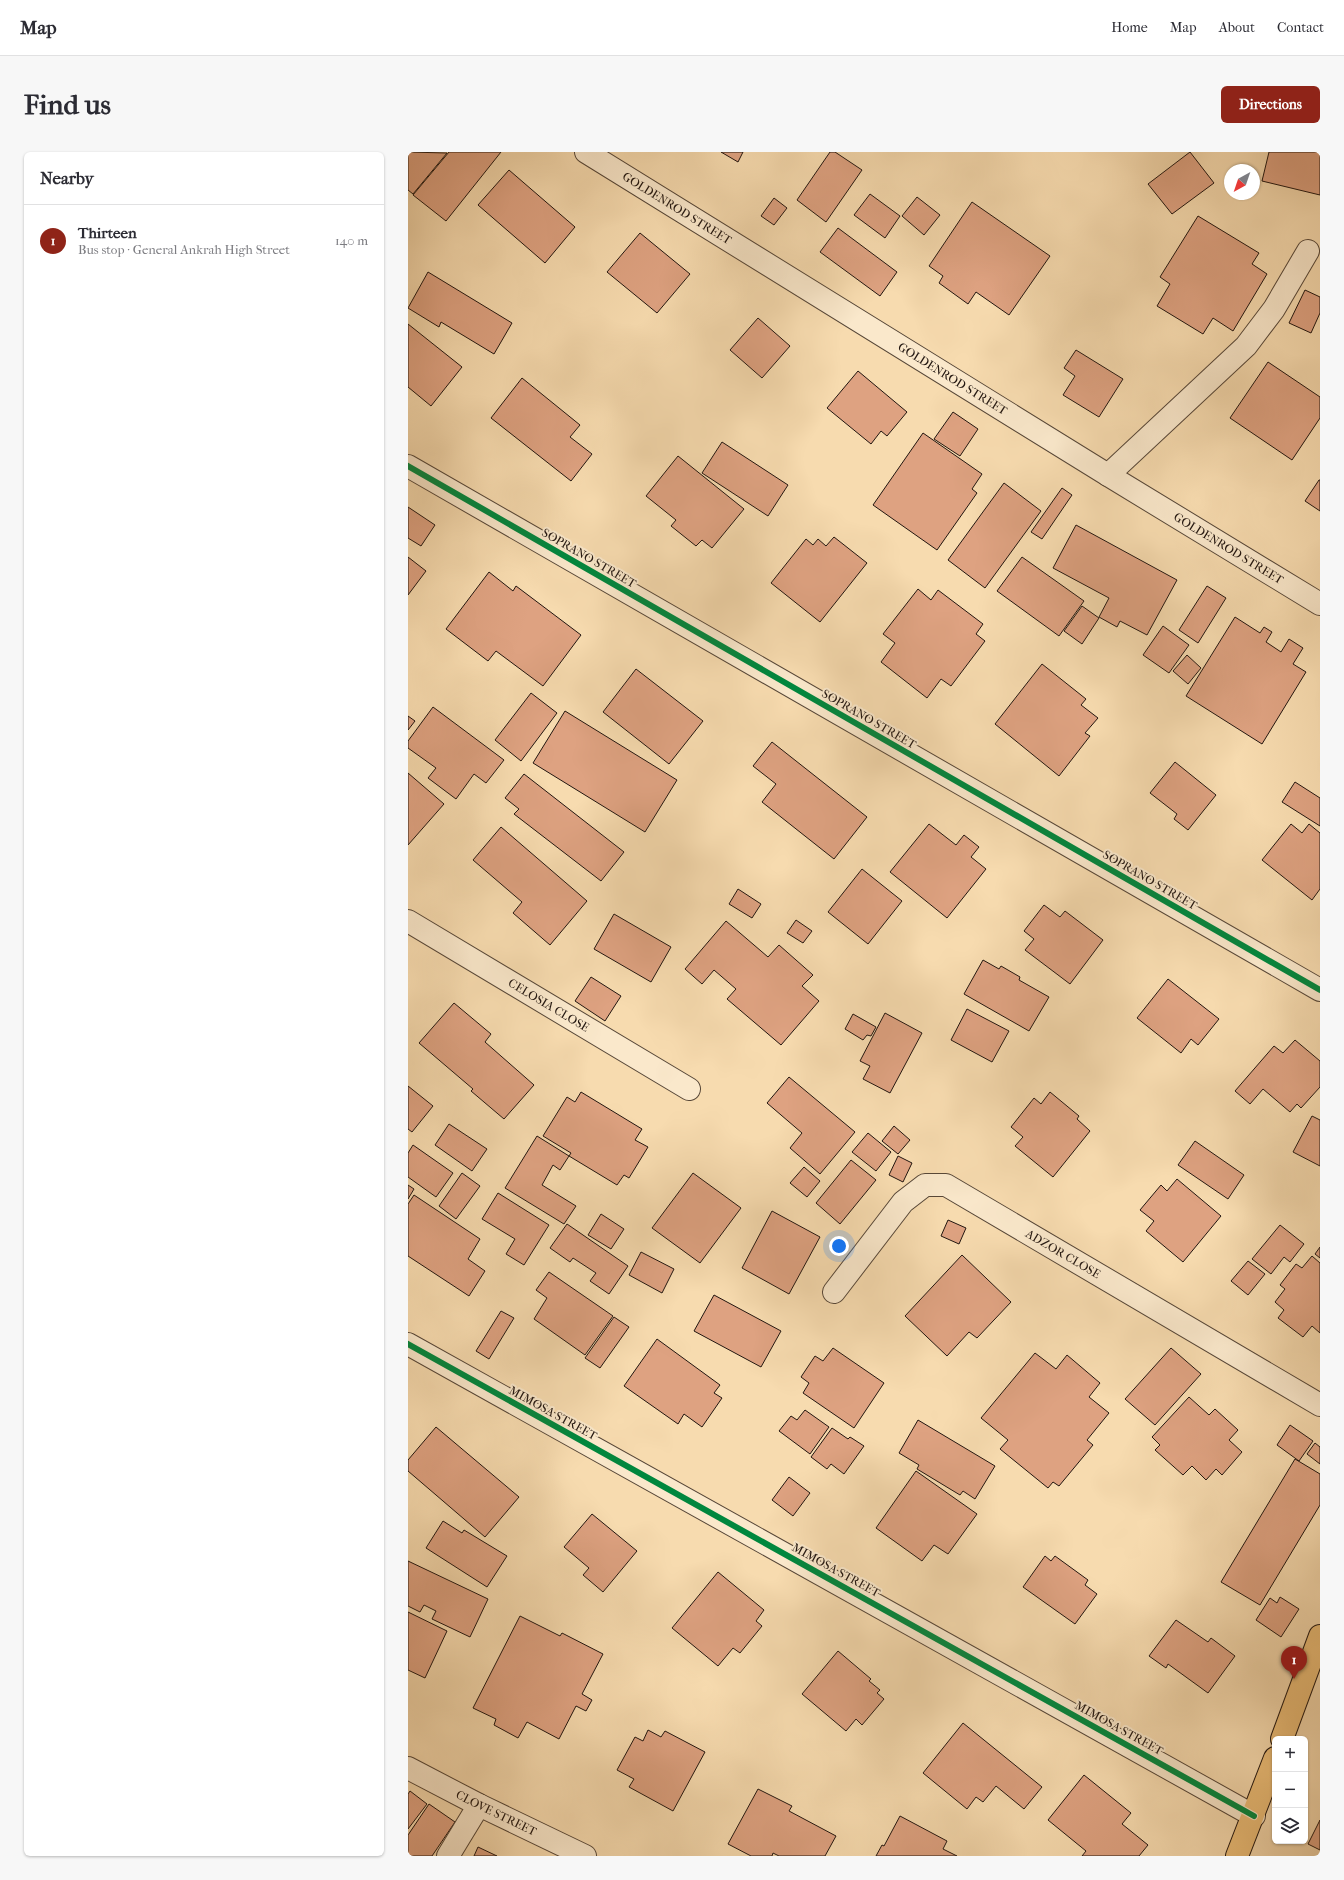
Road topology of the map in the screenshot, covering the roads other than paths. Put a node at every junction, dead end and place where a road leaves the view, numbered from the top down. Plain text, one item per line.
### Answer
1 (586, 152) edge
2 (1308, 252) dead end
3 (408, 466) edge
4 (1108, 475) junction
5 (1320, 604) edge
6 (408, 921) edge
7 (1320, 990) edge
8 (689, 1089) dead end
9 (834, 1292) dead end
10 (408, 1344) edge
11 (1320, 1405) edge
12 (1320, 1636) edge
13 (1283, 1736) edge
14 (1272, 1766) edge
15 (408, 1768) edge
16 (479, 1805) junction
17 (1254, 1816) junction
18 (448, 1856) edge
19 (585, 1856) edge
20 (1237, 1856) edge

1 - 4 street, GOLDENROD STREET
2 - 4 street
3 - 7 street, SOPRANO STREET
4 - 5 street, GOLDENROD STREET
6 - 8 street, CELOSIA CLOSE
9 - 11 street, ADZOR CLOSE
10 - 17 street, MIMOSA STREET
12 - 13 main road
14 - 17 main road
15 - 16 street, CLOVE STREET
16 - 18 street
16 - 19 street, CLOVE STREET
17 - 20 main road

